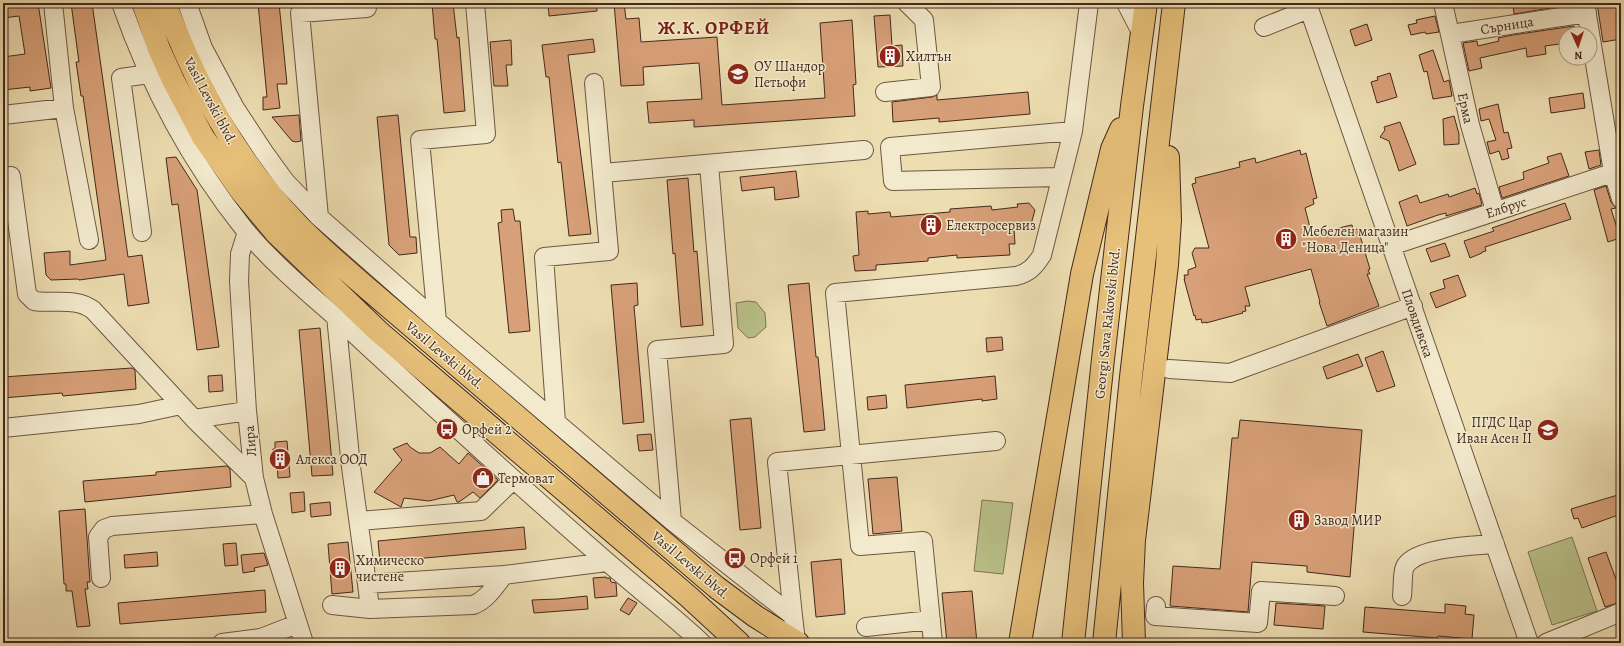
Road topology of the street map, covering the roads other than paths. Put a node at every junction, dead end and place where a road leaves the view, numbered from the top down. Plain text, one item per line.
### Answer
1 (53, 3) edge
2 (121, 3) edge
3 (142, 3) edge
4 (165, 3) edge
5 (187, 3) edge
6 (366, 3) edge
7 (475, 3) edge
8 (1089, 3) edge
9 (1128, 3) edge
10 (1146, 3) edge
11 (1174, 3) edge
12 (1443, 3) edge
13 (912, 4) edge
14 (1308, 6) edge
15 (1586, 8) edge
16 (1264, 27) dead end
17 (1142, 34) junction
18 (1451, 34) junction
19 (149, 74) junction
20 (594, 82) dead end
21 (886, 92) dead end
22 (1132, 106) junction
23 (64, 108) junction
24 (3, 115) edge
25 (1162, 118) junction
26 (1073, 131) junction
27 (864, 150) dead end
28 (709, 164) junction
29 (1617, 171) edge
30 (603, 173) junction
31 (11, 176) dead end
32 (1060, 177) junction
33 (1621, 199) edge
34 (1495, 211) junction
35 (319, 217) junction
36 (142, 232) dead end
37 (247, 232) junction
38 (89, 240) dead end
39 (1392, 246) junction
40 (1413, 306) junction
41 (336, 316) junction
42 (437, 321) junction
43 (1168, 369) dead end
44 (181, 405) junction
45 (247, 411) junction
46 (194, 419) junction
47 (556, 422) junction
48 (3, 428) edge
49 (996, 441) dead end
50 (850, 455) junction
51 (254, 478) junction
52 (513, 480) junction
53 (263, 514) junction
54 (359, 521) junction
55 (672, 521) junction
56 (1495, 544) junction
57 (607, 562) junction
58 (504, 575) junction
59 (101, 578) dead end
60 (367, 584) junction
61 (1335, 596) dead end
62 (1402, 596) dead end
63 (689, 597) junction
64 (332, 605) dead end
65 (1156, 606) dead end
66 (370, 609) junction
67 (1621, 612) edge
68 (793, 616) junction
69 (674, 617) junction
70 (931, 620) junction
71 (297, 624) junction
72 (866, 627) dead end
73 (797, 642) edge
74 (222, 643) edge
75 (304, 643) edge
76 (702, 643) edge
77 (739, 643) edge
78 (933, 643) edge
79 (1020, 643) edge
80 (1073, 643) edge
81 (1104, 643) edge
82 (1134, 643) edge
83 (1529, 643) edge
84 (1546, 643) edge

1 - 23 street
2 - 19 street
3 - 63 main road, Vasil Levski blvd.
4 - 73 main road, Vasil Levski blvd.
5 - 35 street
6 - 35 street
7 - 42 street
8 - 26 street
9 - 17 street
10 - 17 main road, Georgi Sava Rakovski blvd.
11 - 25 main road, Georgi Sava Rakovski blvd.
12 - 18 street, Ерма
13 - 21 street
14 - 16 street
14 - 39 street, Пловдивска
15 - 18 street, Сърница
15 - 29 street
17 - 22 main road, Georgi Sava Rakovski blvd.
18 - 34 street, Ерма
19 - 36 street
19 - 37 street
20 - 30 street
22 - 79 main road
22 - 80 main road, Georgi Sava Rakovski blvd.
23 - 24 street
23 - 38 street
25 - 81 main road, Georgi Sava Rakovski blvd.
25 - 82 main road
26 - 32 street
26 - 32 street
27 - 28 street
28 - 30 street
28 - 55 street
29 - 33 street
29 - 34 street, Елбрус
30 - 47 street
31 - 44 street
32 - 50 street
34 - 39 street, Елбрус
35 - 42 street
37 - 41 street
37 - 45 street, Лира
39 - 40 street, Пловдивска
40 - 43 street
40 - 56 street, Пловдивска
41 - 52 street
41 - 54 street
42 - 47 street
44 - 46 street
44 - 48 street
45 - 46 street
45 - 51 street, Лира
46 - 51 street
47 - 55 street
49 - 50 street
50 - 68 street
50 - 70 street
51 - 53 street, Лира
52 - 54 street
52 - 57 street
53 - 59 street
53 - 71 street, Лира
54 - 60 street
55 - 68 street
56 - 62 street
56 - 83 street, Пловдивска
57 - 58 street
57 - 69 street
58 - 60 street
58 - 66 street
60 - 66 street
61 - 65 street
63 - 69 street
63 - 77 main road, Vasil Levski blvd.
64 - 66 street
67 - 84 street
68 - 73 street
69 - 76 street
70 - 72 street
70 - 78 street
71 - 74 street
71 - 75 street, Лира

